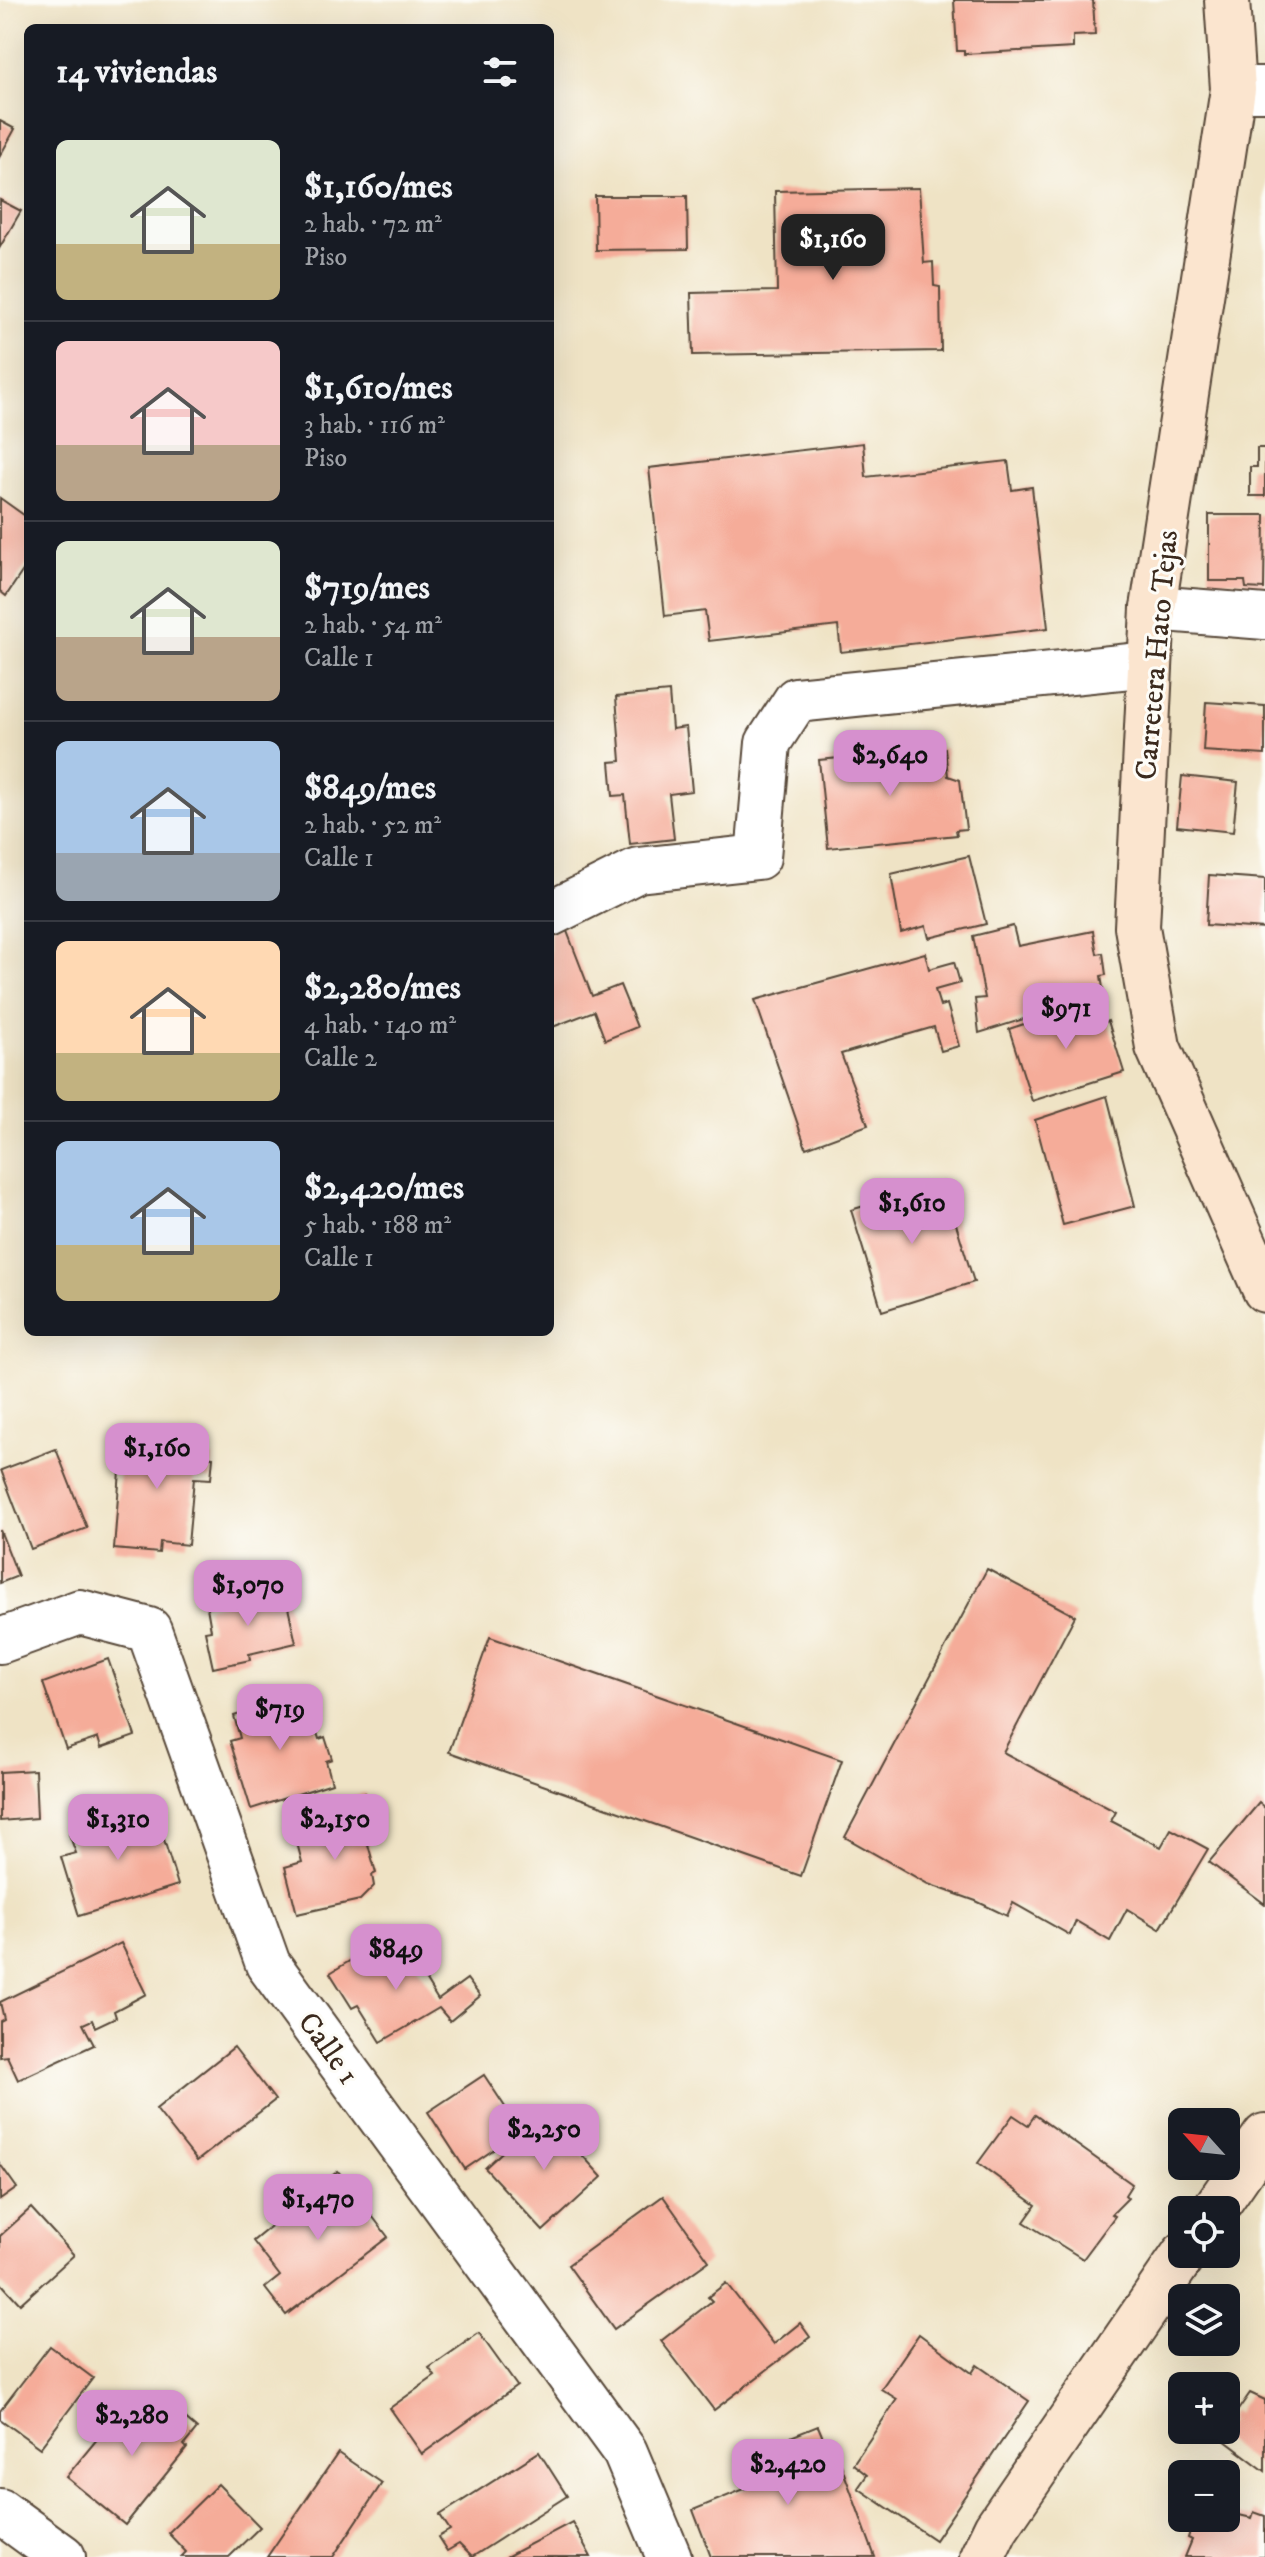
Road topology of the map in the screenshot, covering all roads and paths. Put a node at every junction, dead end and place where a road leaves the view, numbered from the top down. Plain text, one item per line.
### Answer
1 (1227, 0) edge
2 (1249, 89) edge
3 (1153, 608) junction
4 (1265, 617) edge
5 (1150, 664) junction
6 (554, 912) edge
7 (1265, 1290) edge
8 (0, 1641) edge
9 (1265, 2136) edge
10 (1224, 2196) edge
11 (1174, 2268) edge
12 (0, 2511) edge
13 (63, 2557) edge
14 (669, 2557) edge
15 (982, 2557) edge

1 - 2 street, Carretera Hato Tejas
2 - 3 street, Carretera Hato Tejas
3 - 4 street
3 - 5 street, Carretera Hato Tejas
5 - 6 street
5 - 7 street, Carretera Hato Tejas
8 - 14 street, Calle 1
9 - 10 street
11 - 15 street
12 - 13 street

